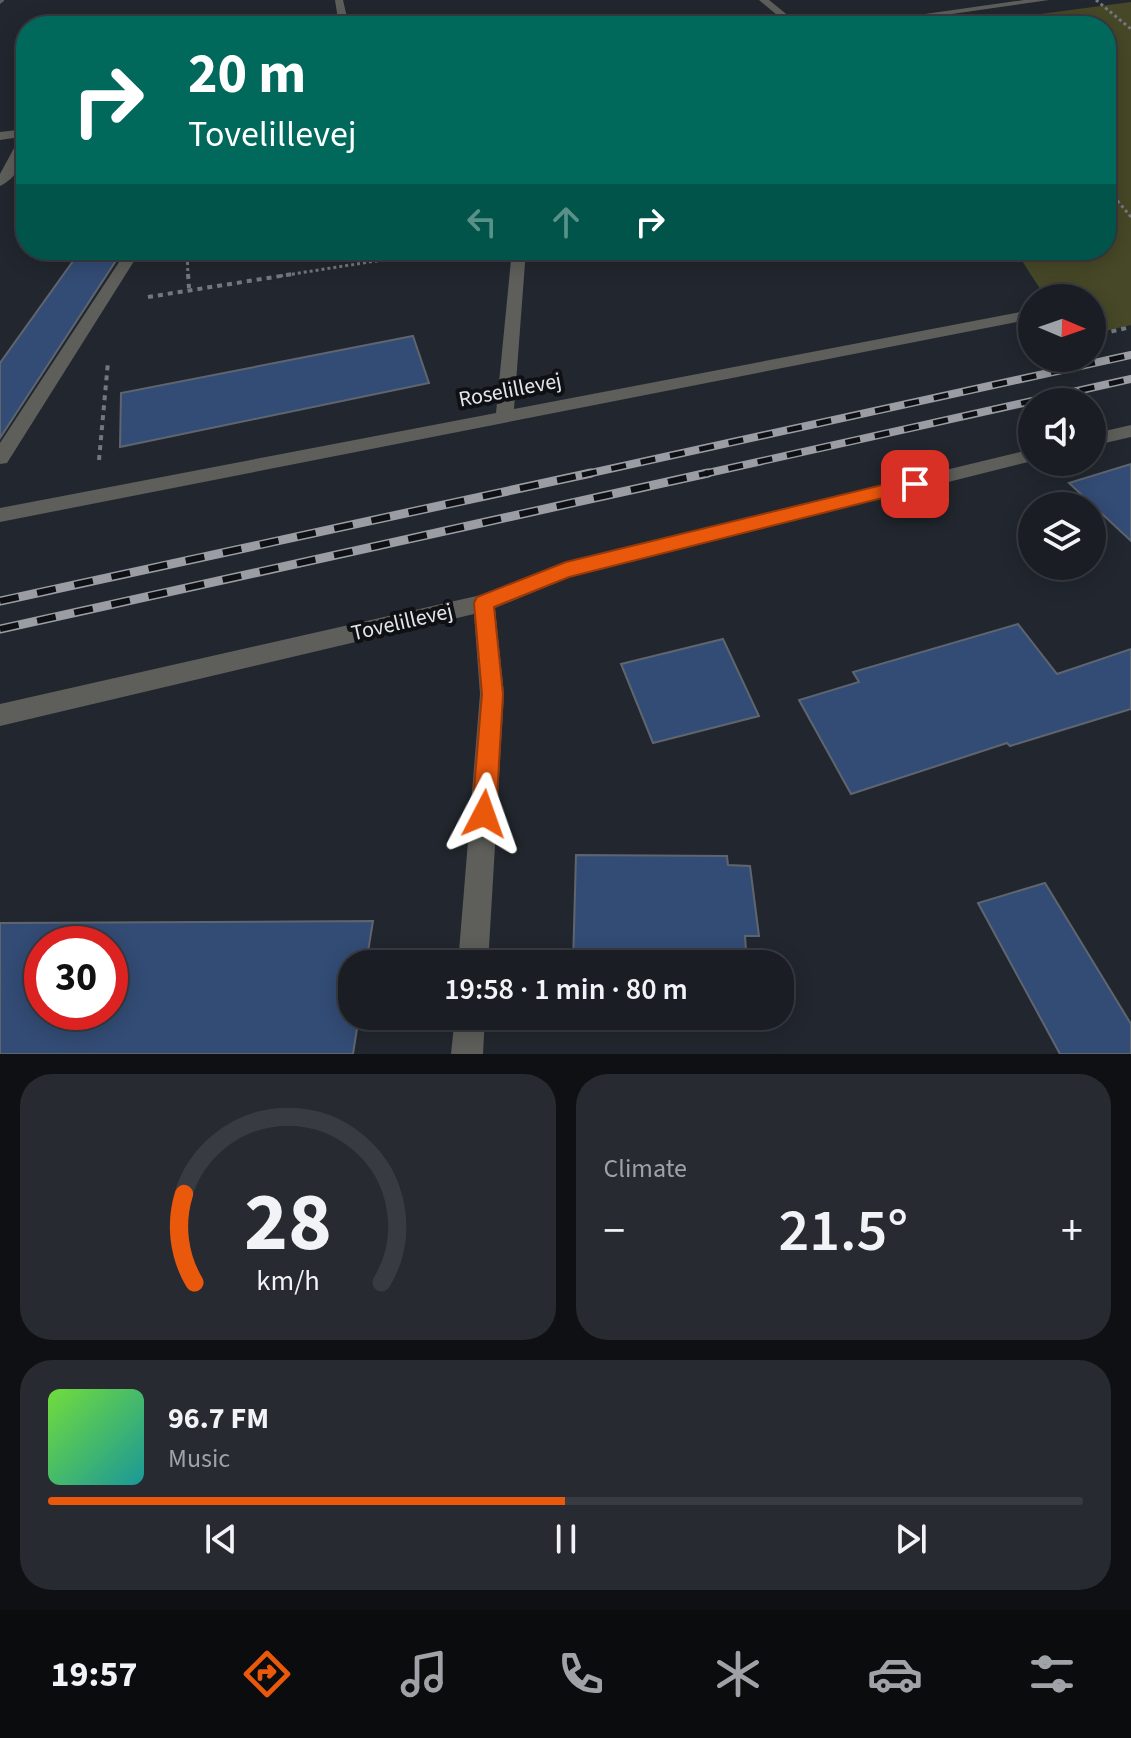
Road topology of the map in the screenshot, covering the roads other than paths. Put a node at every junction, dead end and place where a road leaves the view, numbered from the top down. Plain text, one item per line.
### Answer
1 (763, 0) edge
2 (1045, 0) edge
3 (783, 16) edge
4 (923, 16) edge
5 (16, 159) edge
6 (0, 182) edge
7 (128, 260) edge
8 (518, 260) edge
9 (1018, 317) edge
10 (505, 415) junction
11 (1131, 431) edge
12 (1106, 437) edge
13 (0, 458) edge
14 (1018, 458) edge
15 (0, 515) edge
16 (484, 603) junction
17 (0, 715) edge
18 (474, 950) edge
19 (469, 1030) edge
20 (467, 1054) edge

1 - 3 street
2 - 4 street
5 - 6 street
7 - 13 street
8 - 10 street
9 - 10 street, Roselillevej
10 - 15 street, Roselillevej
11 - 12 street
14 - 16 street, Tovelillevej
16 - 17 street, Tovelillevej
16 - 18 street
19 - 20 street

